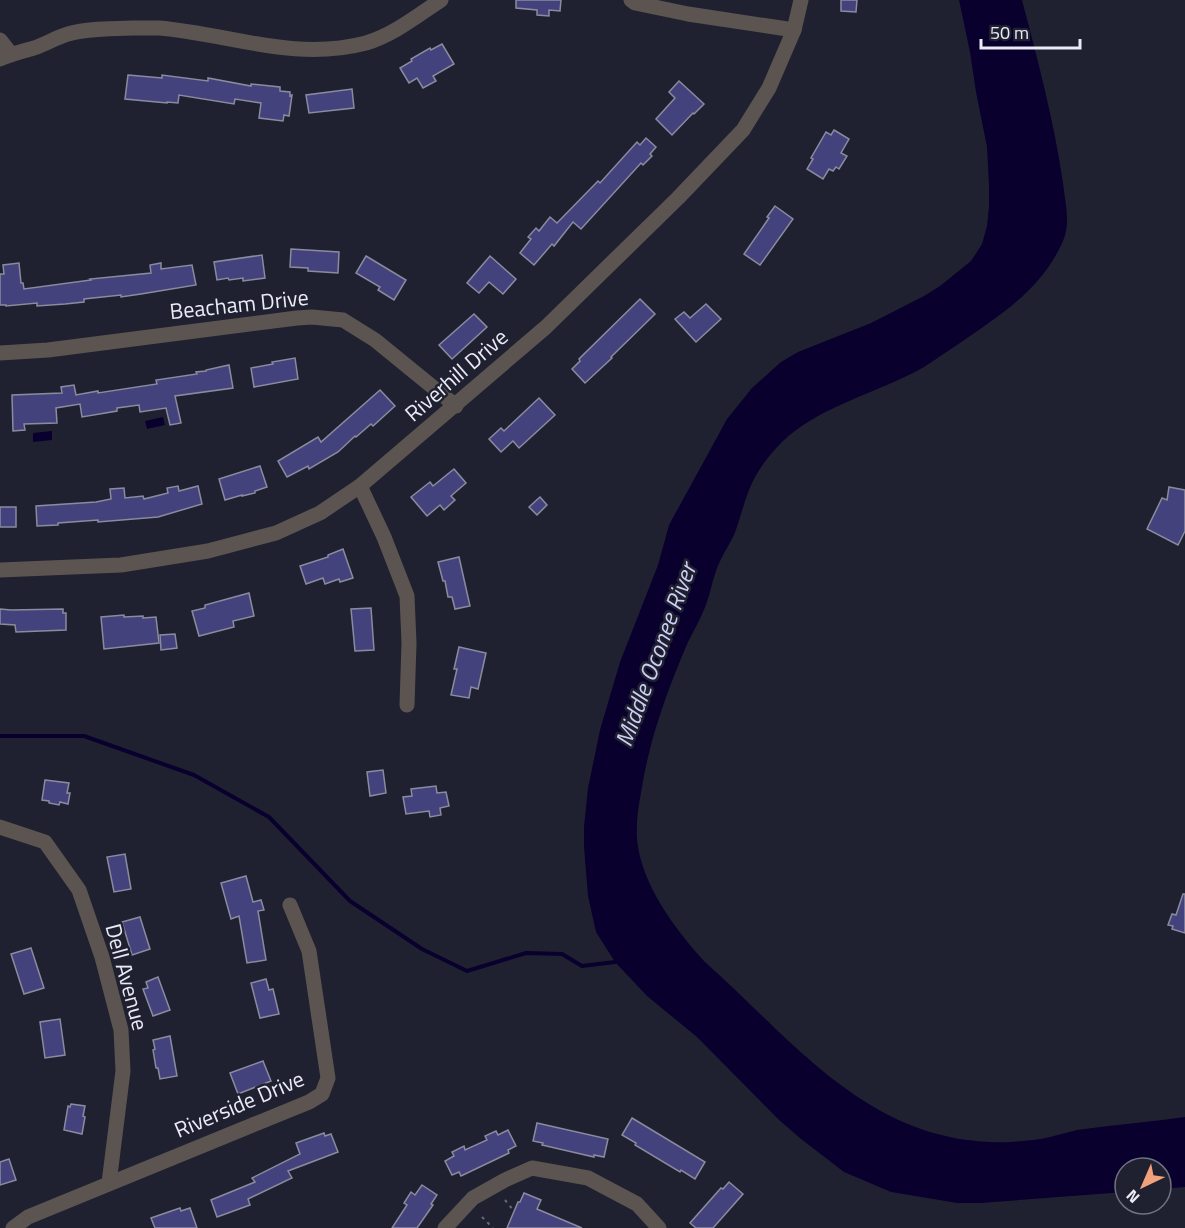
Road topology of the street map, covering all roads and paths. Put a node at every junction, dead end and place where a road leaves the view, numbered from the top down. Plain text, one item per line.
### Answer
1 (441, 0) edge
2 (631, 0) edge
3 (801, 0) edge
4 (794, 30) junction
5 (0, 40) edge
6 (5, 57) edge
7 (0, 353) edge
8 (456, 406) junction
9 (360, 486) junction
10 (0, 570) edge
11 (407, 705) dead end
12 (0, 827) edge
13 (290, 905) dead end
14 (109, 1183) junction
15 (505, 1200) dead end
16 (514, 1211) dead end
17 (482, 1216) dead end
18 (28, 1217) junction
19 (0, 1225) edge
20 (12, 1228) edge
21 (445, 1228) edge
22 (493, 1228) edge
23 (659, 1228) edge

1 - 6 street
2 - 4 street
3 - 4 street, Riverhill Drive
4 - 8 street, Riverhill Drive
5 - 6 street
7 - 8 street, Beacham Drive
8 - 9 street, Riverhill Drive
9 - 10 street, Riverhill Drive
9 - 11 street
12 - 14 street, Dell Avenue
13 - 14 street, Riverside Drive
14 - 18 street, Riverside Drive
15 - 16 path
17 - 22 path
18 - 19 street, Riverside Drive
18 - 20 street, Riverside Drive
21 - 23 street

